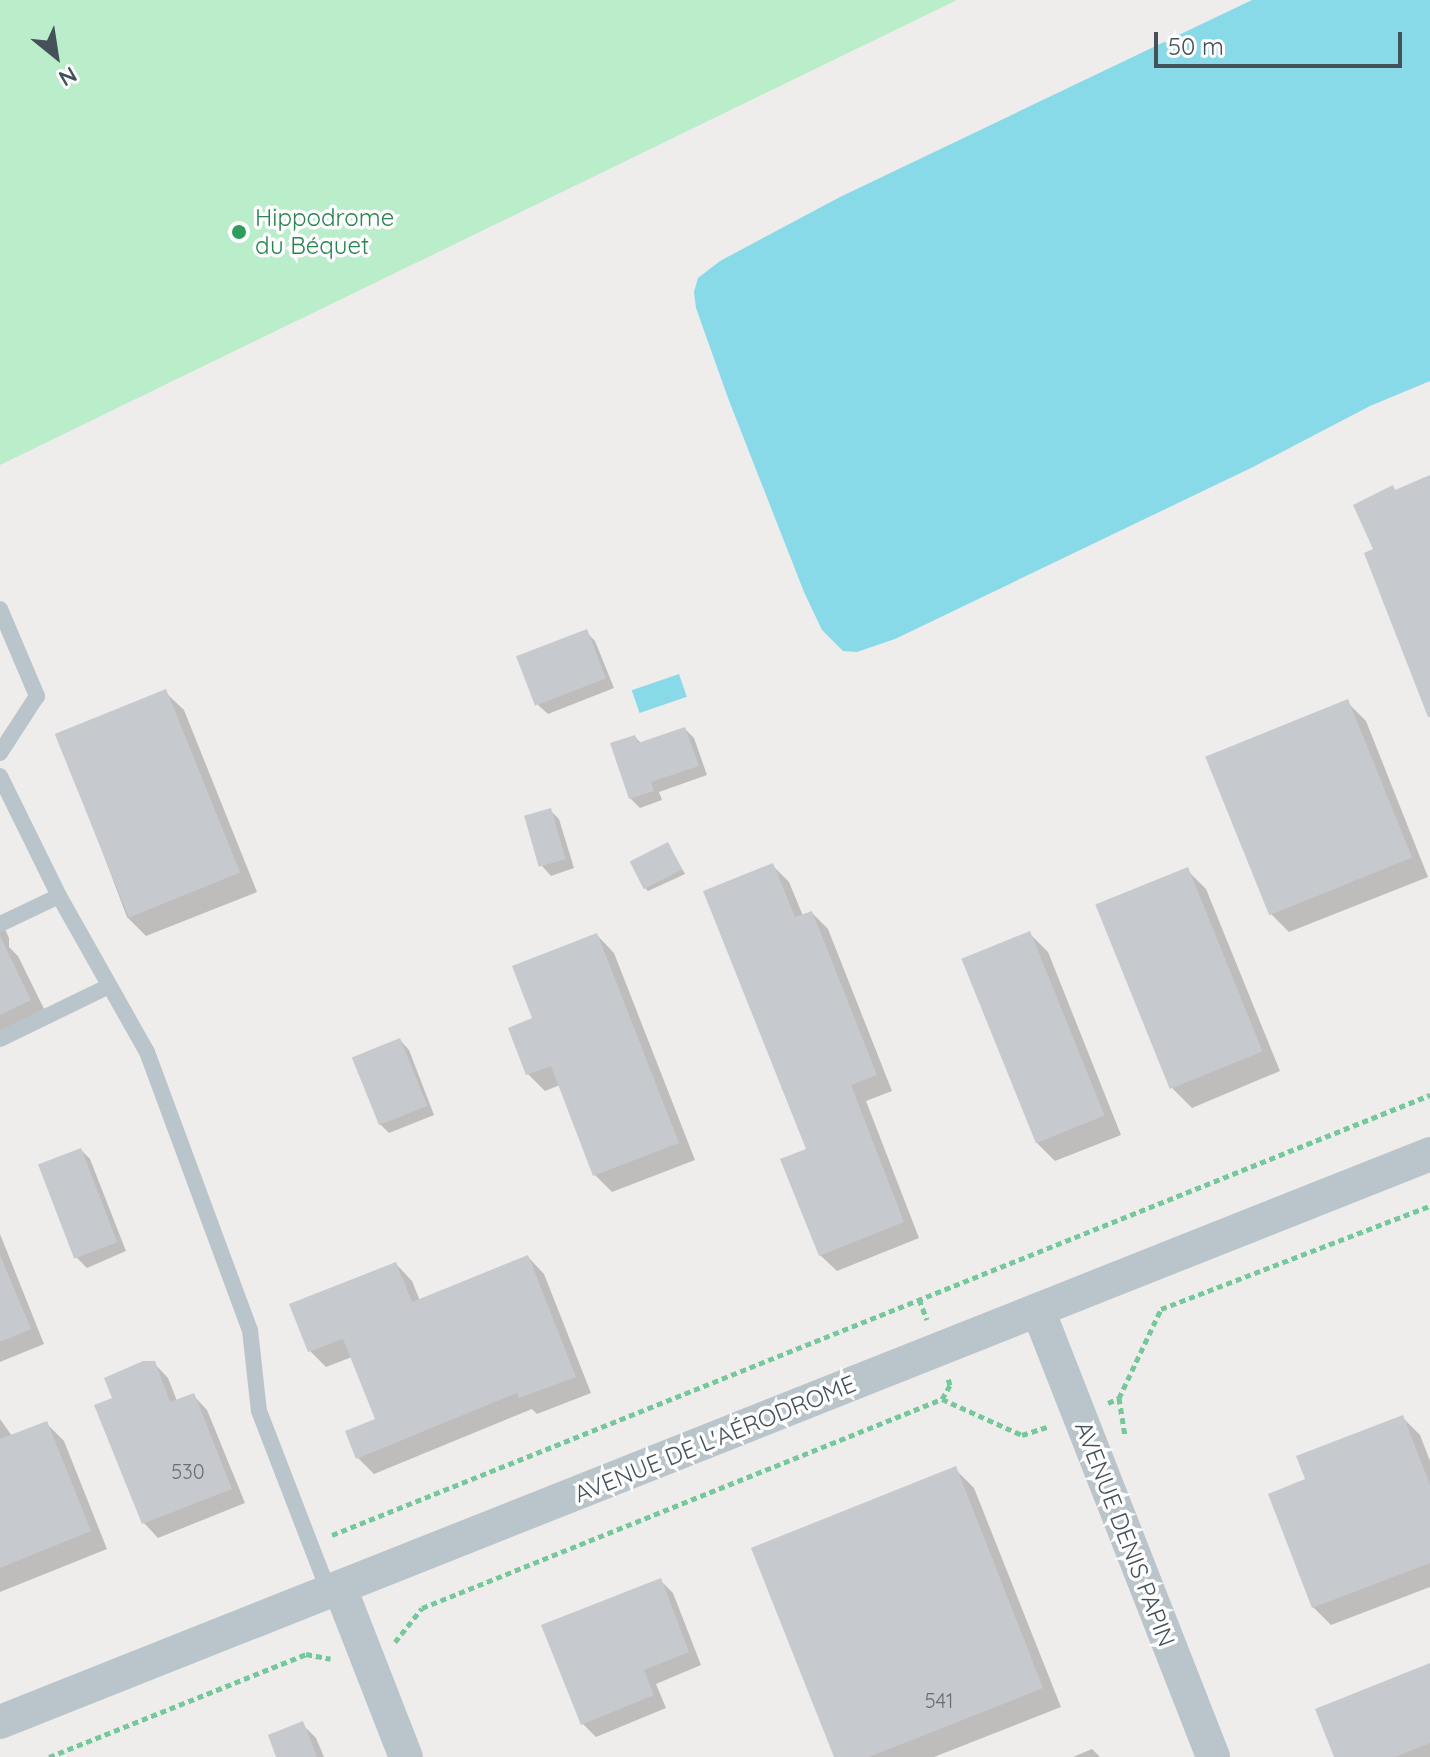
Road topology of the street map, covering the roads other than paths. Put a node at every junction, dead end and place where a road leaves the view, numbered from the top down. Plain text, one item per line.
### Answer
1 (0, 609) edge
2 (0, 723) edge
3 (4, 746) edge
4 (0, 776) edge
5 (59, 896) junction
6 (0, 924) edge
7 (109, 986) junction
8 (0, 1039) edge
9 (1430, 1154) edge
10 (1038, 1310) junction
11 (334, 1590) junction
12 (0, 1722) edge
13 (406, 1757) edge
14 (1213, 1757) edge

1 - 3 lane
2 - 3 lane
4 - 5 lane
5 - 6 lane
5 - 7 lane
7 - 8 lane
7 - 11 lane
9 - 10 street, AVENUE DE L'AÉRODROME
10 - 11 street, AVENUE DE L'AÉRODROME
10 - 14 street, AVENUE DENIS PAPIN
11 - 12 street, AVENUE DE L'AÉRODROME
11 - 13 street

